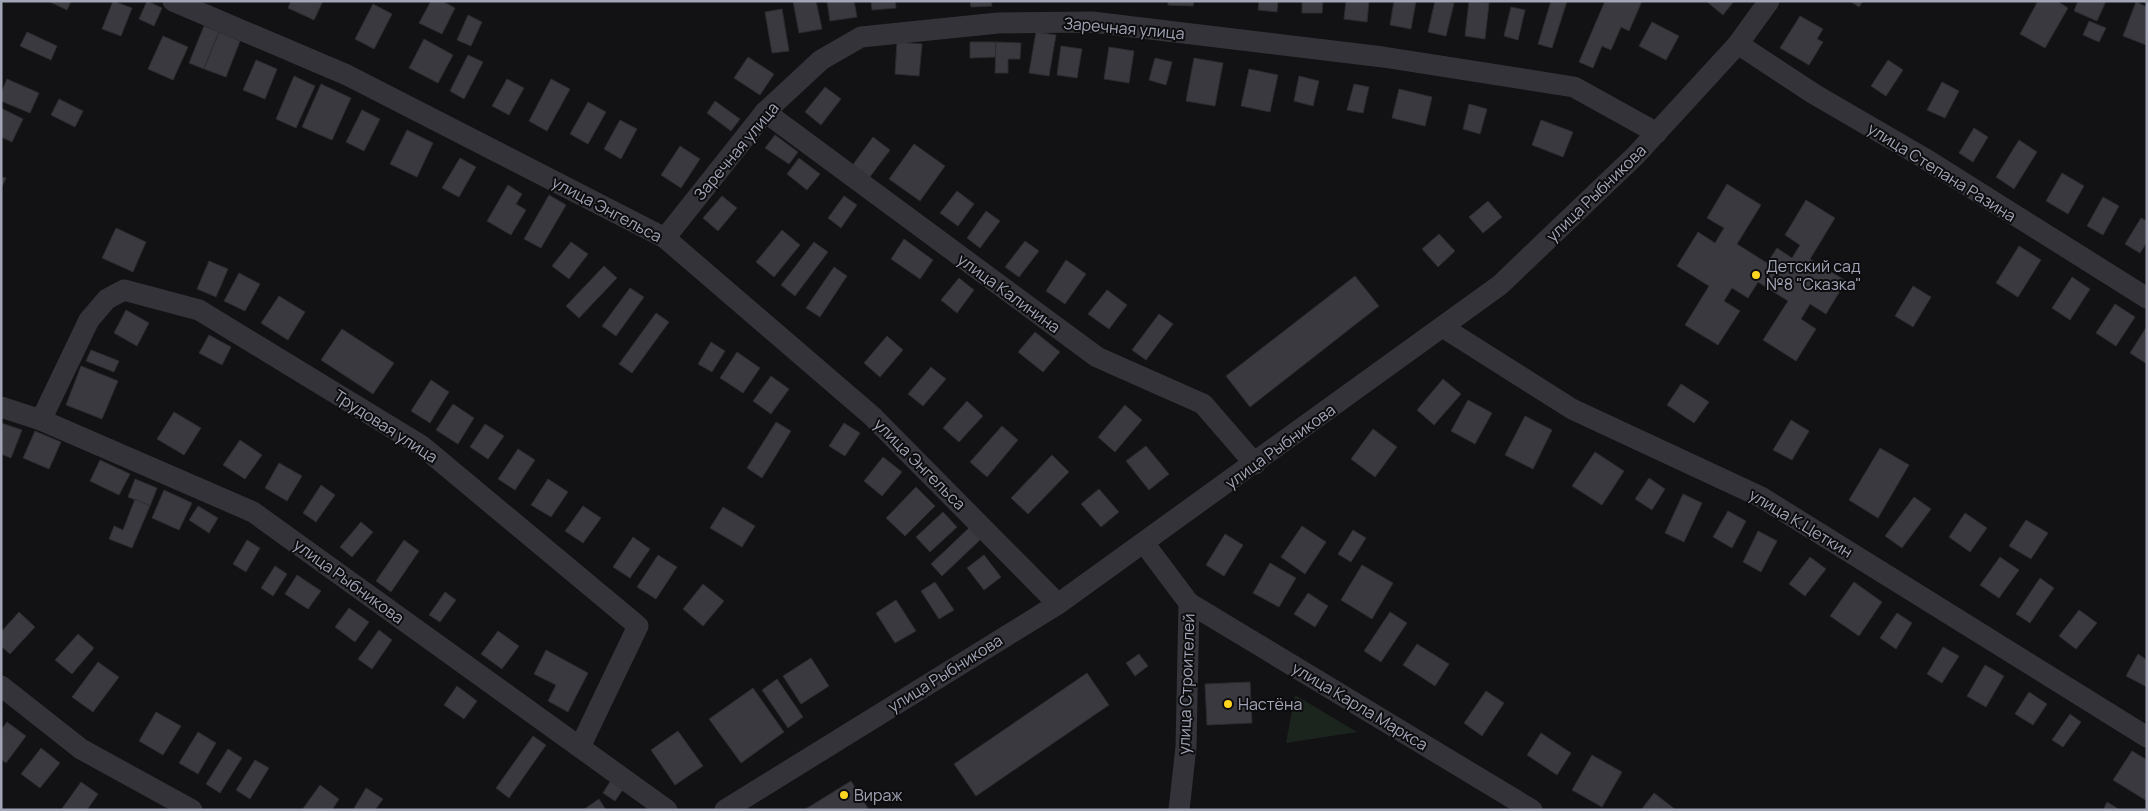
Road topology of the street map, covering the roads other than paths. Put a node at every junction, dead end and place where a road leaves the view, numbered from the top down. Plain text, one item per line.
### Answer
1 (173, 1) edge
2 (1769, 1) edge
3 (1738, 44) junction
4 (765, 112) junction
5 (1656, 133) junction
6 (665, 238) junction
7 (2147, 298) edge
8 (1444, 328) junction
9 (1, 407) edge
10 (41, 420) junction
11 (1255, 464) junction
12 (1144, 543) junction
13 (1189, 603) junction
14 (1058, 604) junction
15 (1, 686) edge
16 (2147, 737) edge
17 (580, 747) junction
18 (192, 810) edge
19 (667, 810) edge
20 (724, 810) edge
21 (1179, 810) edge
22 (1532, 810) edge

1 - 6 street, улица Энгельса
2 - 3 street, улица Рыбникова
3 - 5 street, улица Рыбникова
3 - 7 street, улица Степана Разина
4 - 5 street, Заречная улица
4 - 6 street, Заречная улица
4 - 11 street, улица Калинина
5 - 8 street, улица Рыбникова
6 - 14 street, улица Энгельса
8 - 11 street, улица Рыбникова
8 - 16 street, улица К.Цеткин
9 - 10 street, улица Рыбникова
10 - 17 street, улица Рыбникова
10 - 17 street, Трудовая улица
11 - 12 street, улица Рыбникова
12 - 13 street, улица Строителей
12 - 14 street, улица Рыбникова
13 - 21 street, улица Строителей
13 - 22 street, улица Карла Маркса
14 - 20 street, улица Рыбникова
15 - 18 street
17 - 19 street, улица Рыбникова

